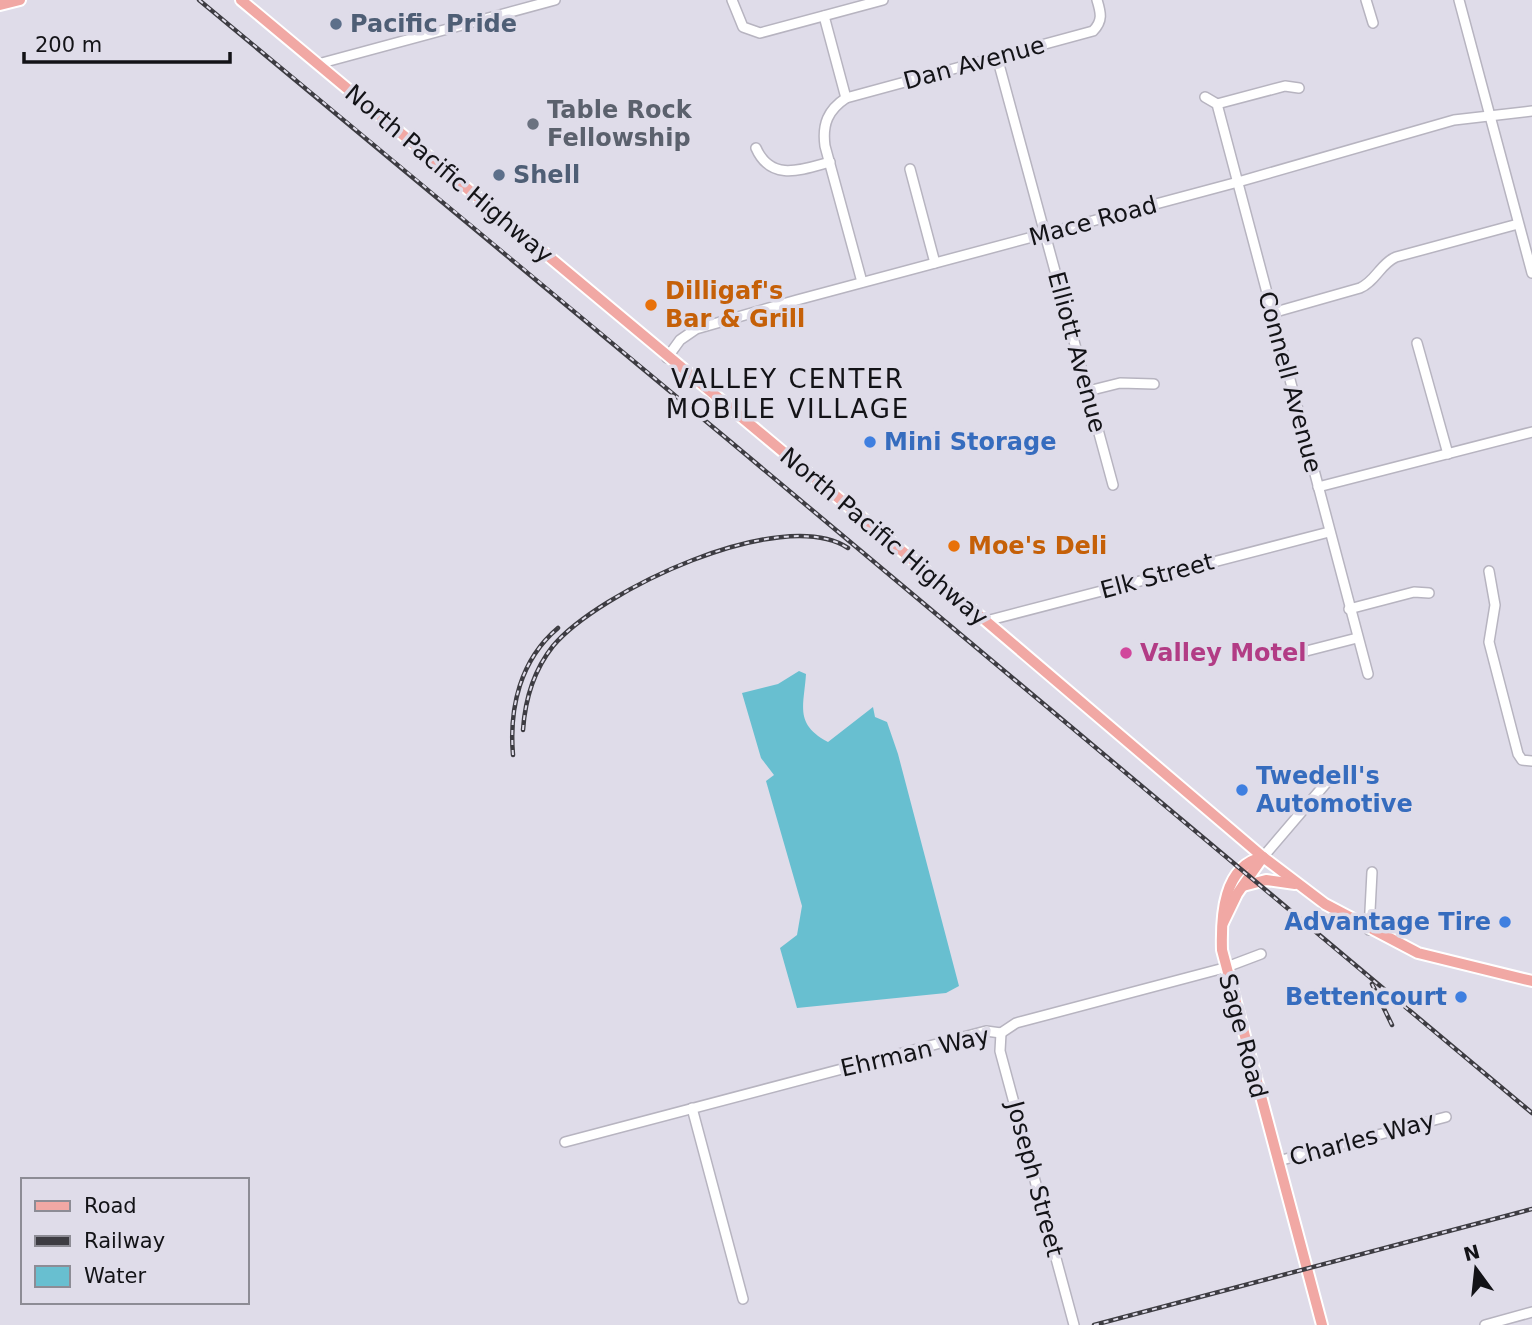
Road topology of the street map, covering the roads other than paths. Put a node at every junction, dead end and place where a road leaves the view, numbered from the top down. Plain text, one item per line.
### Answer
1 (20, 0) edge
2 (241, 0) edge
3 (555, 0) edge
4 (732, 0) edge
5 (883, 0) edge
6 (1097, 0) edge
7 (1366, 0) edge
8 (1459, 0) edge
9 (0, 5) edge
10 (824, 16) junction
11 (1373, 23) dead end
12 (997, 57) junction
13 (318, 64) junction
14 (1299, 88) dead end
15 (1205, 97) dead end
16 (846, 98) junction
17 (1217, 104) junction
18 (1532, 111) edge
19 (1490, 115) junction
20 (756, 148) dead end
21 (830, 162) junction
22 (910, 169) dead end
23 (1238, 182) junction
24 (1518, 223) junction
25 (1045, 234) junction
26 (935, 263) junction
27 (1532, 273) edge
28 (862, 282) junction
29 (1272, 313) junction
30 (1417, 342) dead end
31 (667, 358) junction
32 (1154, 384) dead end
33 (1088, 391) junction
34 (1532, 432) edge
35 (1448, 454) junction
36 (1113, 485) dead end
37 (1318, 487) junction
38 (1329, 532) junction
39 (1489, 571) dead end
40 (1429, 593) dead end
41 (1349, 609) junction
42 (986, 621) junction
43 (1357, 638) junction
44 (1283, 657) dead end
45 (1368, 674) dead end
46 (1527, 760) edge
47 (1326, 782) dead end
48 (1263, 857) junction
49 (1372, 872) dead end
50 (1243, 886) junction
51 (1302, 886) junction
52 (1222, 926) junction
53 (1369, 930) junction
54 (1261, 954) dead end
55 (1224, 968) junction
56 (1532, 981) edge
57 (1001, 1033) junction
58 (692, 1108) junction
59 (1446, 1117) dead end
60 (565, 1142) dead end
61 (1278, 1161) junction
62 (743, 1299) dead end
63 (1532, 1312) edge
64 (1074, 1325) edge
65 (1322, 1325) edge
66 (1485, 1325) edge

1 - 9 main road
2 - 13 main road, North Pacific Highway
3 - 13 street
4 - 10 street
5 - 10 street
6 - 12 street, Dan Avenue
7 - 11 street
8 - 19 street
10 - 16 street
12 - 16 street, Dan Avenue
12 - 25 street, Elliott Avenue
13 - 31 main road, North Pacific Highway
14 - 17 street
15 - 17 street
16 - 21 street
17 - 23 street, Connell Avenue
18 - 19 street, Mace Road
19 - 23 street, Mace Road
19 - 24 street
20 - 21 street
21 - 28 street
22 - 26 street
23 - 25 street, Mace Road
23 - 29 street, Connell Avenue
24 - 27 street
24 - 29 street
25 - 26 street, Mace Road
25 - 33 street, Elliott Avenue
26 - 28 street, Mace Road
28 - 31 street, Mace Road
29 - 37 street, Connell Avenue
30 - 35 street
31 - 42 main road, North Pacific Highway
32 - 33 street
33 - 36 street, Elliott Avenue
34 - 35 street
35 - 37 street
37 - 38 street, Connell Avenue
38 - 41 street, Connell Avenue
38 - 42 street, Elk Street
39 - 46 street
40 - 41 street
41 - 43 street, Connell Avenue
42 - 48 main road, North Pacific Highway
43 - 44 street
43 - 45 street, Connell Avenue
47 - 48 street, Sage Road
48 - 50 main road
48 - 51 main road, North Pacific Highway
48 - 52 main road, Sage Road
49 - 53 street
50 - 51 main road
50 - 52 main road
51 - 53 main road, North Pacific Highway
52 - 55 main road, Sage Road
53 - 56 main road, North Pacific Highway
54 - 55 street, Ehrman Way
55 - 57 street, Ehrman Way
55 - 61 main road, Sage Road
57 - 58 street, Ehrman Way
57 - 64 street, Joseph Street
58 - 60 street, Ehrman Way
58 - 62 street
59 - 61 street, Charles Way
61 - 65 main road, Sage Road
63 - 66 street

